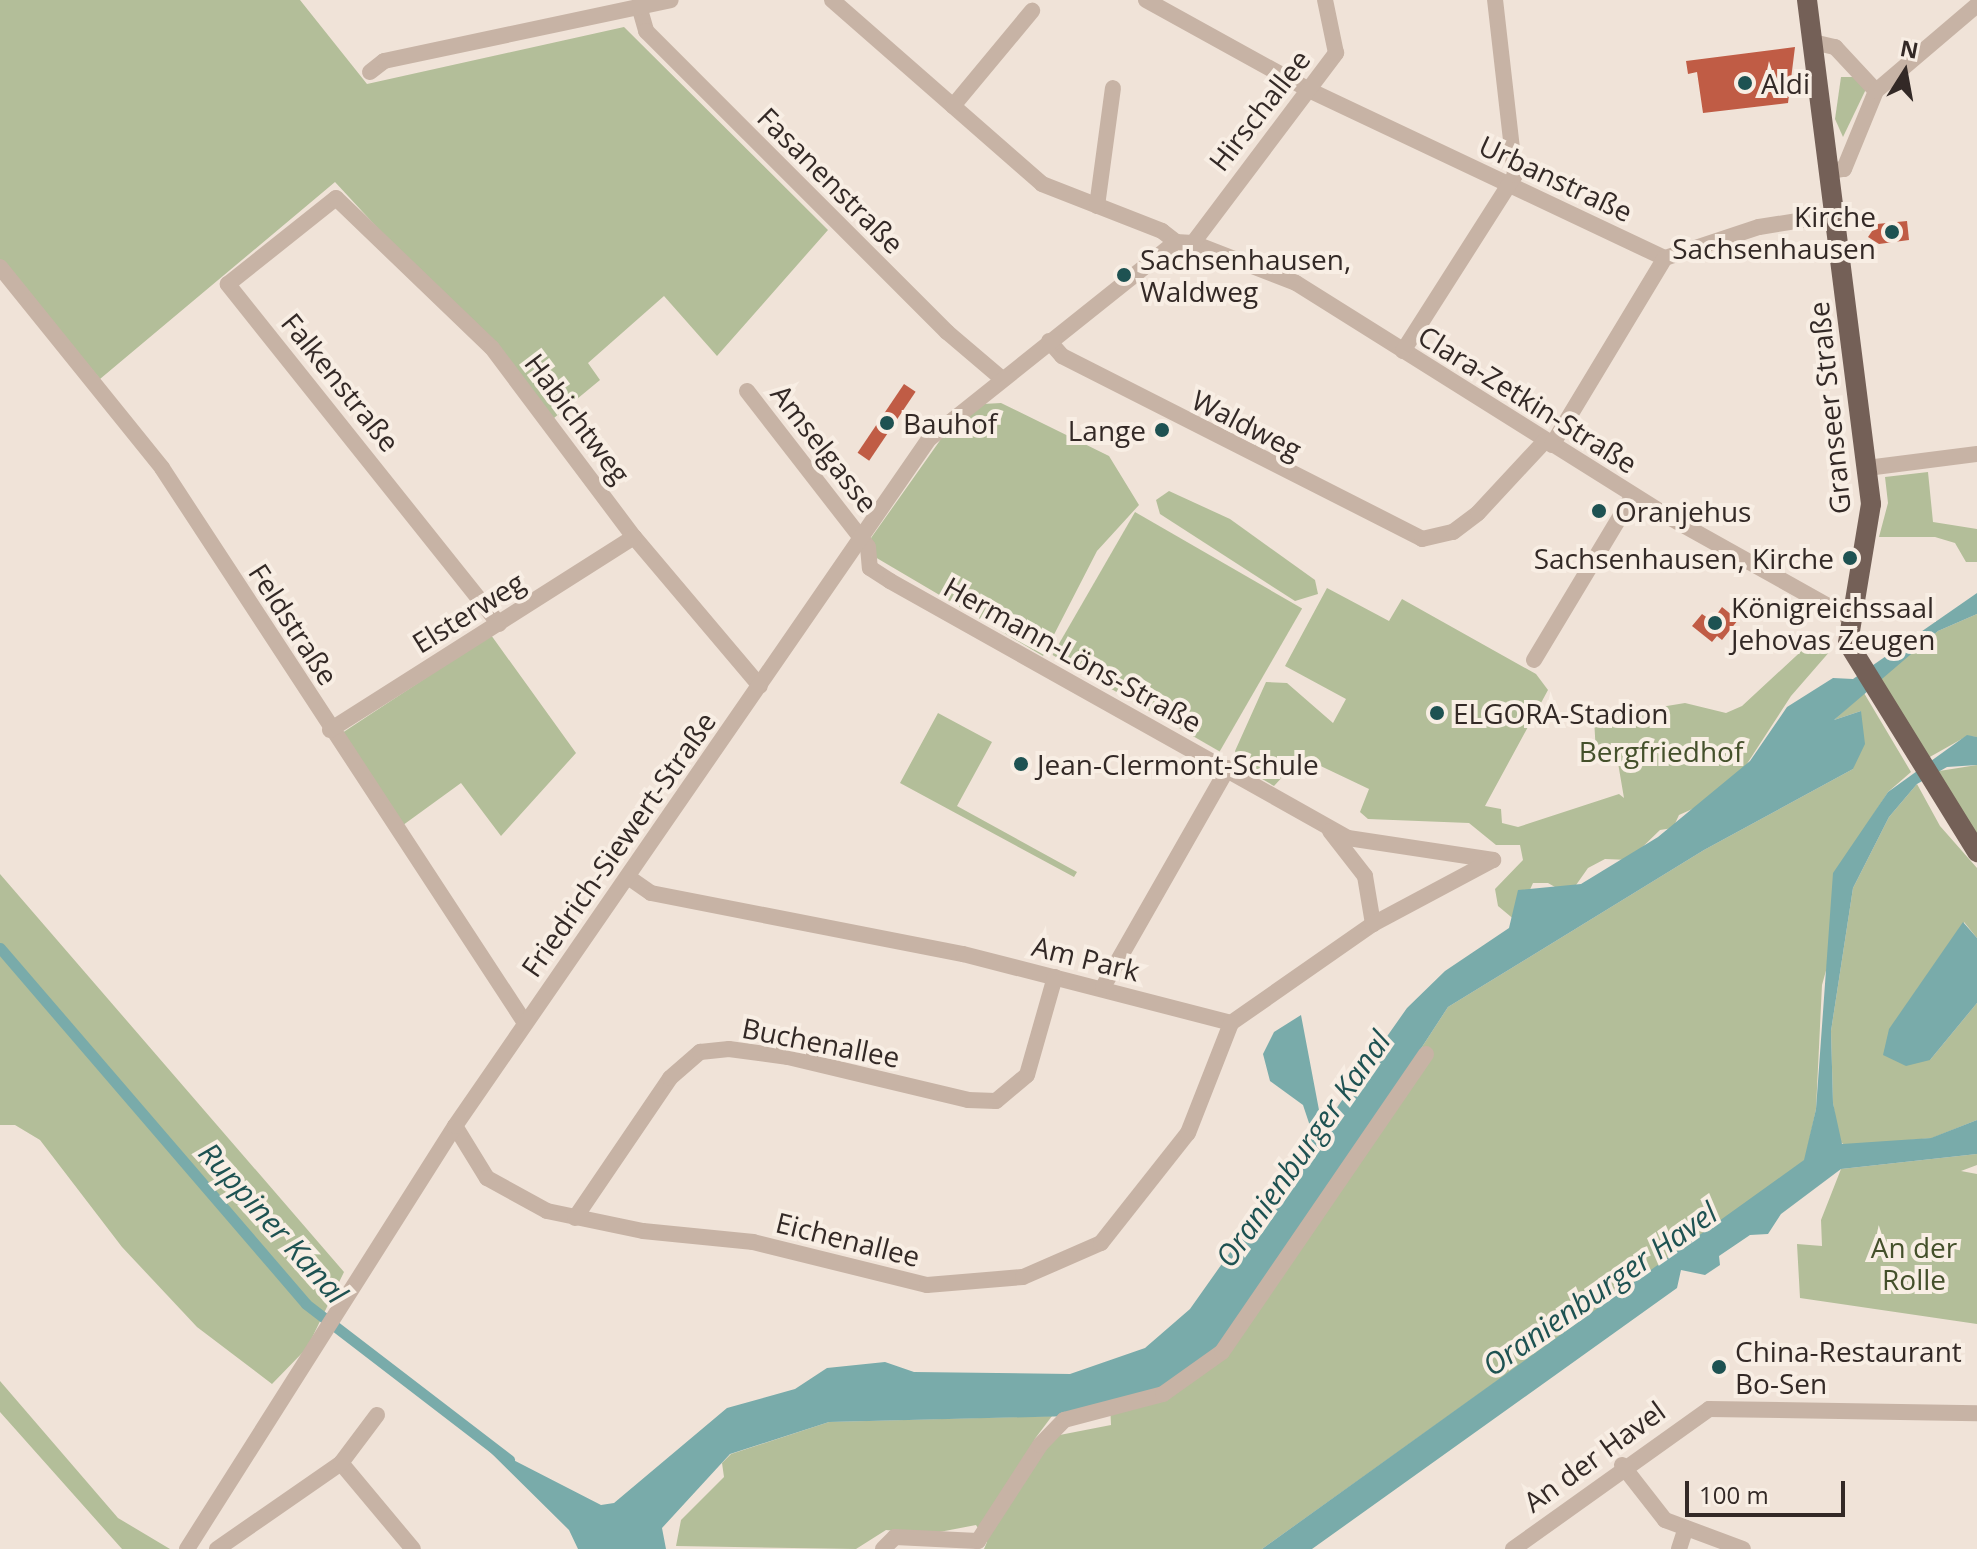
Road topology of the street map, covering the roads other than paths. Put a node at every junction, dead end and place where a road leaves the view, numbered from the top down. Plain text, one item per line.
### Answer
1 (671, 0) edge
2 (832, 0) edge
3 (1146, 0) edge
4 (1325, 0) edge
5 (1495, 0) edge
6 (1807, 0) edge
7 (1977, 5) edge
8 (639, 6) junction
9 (1032, 11) dead end
10 (1813, 42) junction
11 (370, 72) dead end
12 (1113, 88) dead end
13 (1311, 91) junction
14 (1876, 91) junction
15 (953, 106) junction
16 (1829, 171) junction
17 (1509, 186) junction
18 (336, 198) joint
19 (1097, 206) junction
20 (1835, 215) junction
21 (1185, 242) junction
22 (1665, 258) junction
23 (0, 267) edge
24 (1049, 341) junction
25 (1403, 351) junction
26 (1001, 378) junction
27 (747, 391) dead end
28 (1549, 443) junction
29 (1977, 454) edge
30 (1867, 468) junction
31 (1633, 495) junction
32 (634, 537) junction
33 (861, 537) junction
34 (1848, 617) junction
35 (499, 624) junction
36 (1534, 660) dead end
37 (760, 686) junction
38 (330, 730) junction
39 (1228, 768) junction
40 (1324, 824) junction
41 (1977, 852) edge
42 (628, 877) junction
43 (1373, 924) junction
44 (1055, 977) junction
45 (1103, 987) junction
46 (525, 1023) junction
47 (1231, 1023) junction
48 (1426, 1054) dead end
49 (455, 1126) junction
50 (575, 1218) junction
51 (1977, 1413) edge
52 (377, 1415) dead end
53 (341, 1463) junction
54 (1622, 1465) junction
55 (1686, 1528) junction
56 (977, 1545) edge
57 (187, 1549) edge
58 (217, 1549) edge
59 (413, 1549) edge
60 (883, 1549) edge
61 (1513, 1549) edge
62 (1679, 1549) edge
63 (1743, 1549) edge

1 - 8 street
2 - 15 street, Clara-Zetkin-Straße
3 - 13 street, Urbanstraße
4 - 13 street, Hirschallee
5 - 17 street
6 - 10 main road, Granseer Straße
7 - 14 street
8 - 11 street
8 - 26 street, Fasanenstraße
9 - 15 street
10 - 14 street
10 - 16 main road, Granseer Straße
12 - 19 street
13 - 17 street, Urbanstraße
13 - 21 street, Hirschallee
14 - 16 street
15 - 19 street, Clara-Zetkin-Straße
16 - 20 main road, Granseer Straße
17 - 22 street, Urbanstraße
17 - 25 street
18 - 32 street, Habichtweg
18 - 35 street, Falkenstraße
19 - 21 street, Clara-Zetkin-Straße
20 - 22 street
20 - 30 main road, Granseer Straße
21 - 24 street, Friedrich-Siewert-Straße
21 - 25 street, Clara-Zetkin-Straße
22 - 28 street
23 - 38 street, Feldstraße
24 - 26 street, Friedrich-Siewert-Straße
24 - 28 street, Waldweg
25 - 28 street, Clara-Zetkin-Straße
26 - 33 street, Friedrich-Siewert-Straße
27 - 33 street, Amselgasse
28 - 31 street, Clara-Zetkin-Straße
29 - 30 street
30 - 34 main road, Granseer Straße
31 - 34 street, Clara-Zetkin-Straße
31 - 36 street
32 - 35 street, Elsterweg
32 - 37 street, Habichtweg
33 - 37 street, Friedrich-Siewert-Straße
33 - 39 street, Hermann-Löns-Straße
34 - 41 main road, Granseer Straße
35 - 38 street, Elsterweg
37 - 42 street, Friedrich-Siewert-Straße
38 - 46 street, Feldstraße
39 - 40 street, Hermann-Löns-Straße
39 - 45 street
40 - 43 street, Hermann-Löns-Straße
40 - 43 street, Hermann-Löns-Straße
42 - 44 street, Am Park
42 - 46 street, Friedrich-Siewert-Straße
43 - 47 street
44 - 45 street, Am Park
44 - 50 street, Buchenallee
45 - 47 street, Am Park
46 - 49 street, Friedrich-Siewert-Straße
47 - 50 street, Eichenallee
48 - 56 street
49 - 50 street, Eichenallee
49 - 57 street, Friedrich-Siewert-Straße
51 - 54 street, An der Havel
52 - 53 street
53 - 58 street
53 - 59 street
54 - 55 street
54 - 61 street, An der Havel
55 - 62 street
55 - 63 street
56 - 60 street

